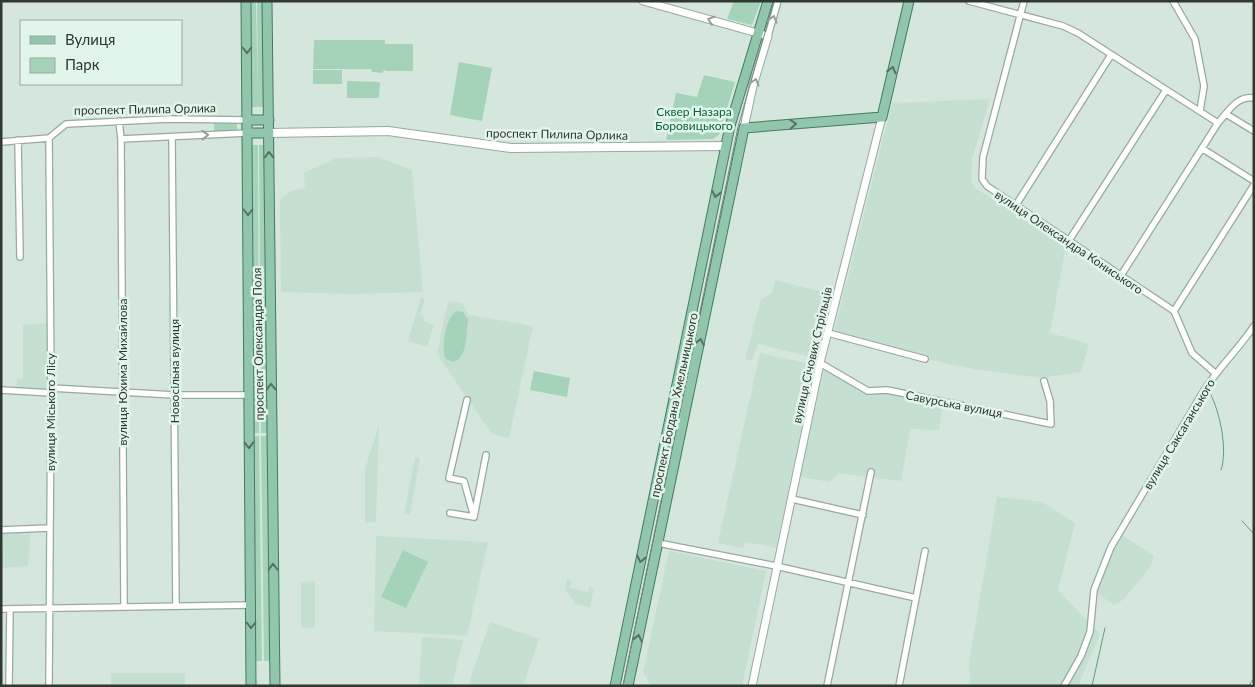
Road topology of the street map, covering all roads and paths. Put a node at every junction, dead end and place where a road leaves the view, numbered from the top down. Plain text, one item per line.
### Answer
1 (246, 1) edge
2 (267, 1) edge
3 (643, 1) edge
4 (768, 1) edge
5 (778, 1) edge
6 (909, 1) edge
7 (969, 1) edge
8 (1024, 1) edge
9 (1173, 1) edge
10 (1020, 15) junction
11 (758, 33) junction
12 (768, 36) junction
13 (1111, 55) junction
14 (1166, 90) junction
15 (1254, 98) edge
16 (1200, 112) junction
17 (1226, 114) junction
18 (882, 117) junction
19 (247, 120) junction
20 (268, 120) junction
21 (119, 121) junction
22 (1218, 123) junction
23 (744, 128) junction
24 (1254, 131) edge
25 (247, 133) junction
26 (269, 133) junction
27 (172, 136) junction
28 (49, 138) junction
29 (121, 139) junction
30 (18, 140) junction
31 (1, 142) edge
32 (726, 146) junction
33 (740, 146) junction
34 (1204, 149) junction
35 (1254, 183) edge
36 (1016, 205) junction
37 (1068, 242) junction
38 (20, 257) dead end
39 (1120, 277) junction
40 (1174, 312) junction
41 (1254, 326) edge
42 (828, 333) junction
43 (925, 359) dead end
44 (820, 363) junction
45 (679, 371) junction
46 (1215, 373) junction
47 (693, 374) junction
48 (1044, 381) dead end
49 (1, 390) edge
50 (51, 390) junction
51 (122, 393) junction
52 (174, 395) junction
53 (249, 395) junction
54 (467, 400) dead end
55 (486, 455) dead end
56 (871, 472) dead end
57 (792, 499) junction
58 (450, 513) dead end
59 (863, 514) junction
60 (474, 517) junction
61 (49, 528) junction
62 (1, 530) edge
63 (644, 541) junction
64 (658, 543) junction
65 (925, 551) dead end
66 (776, 566) junction
67 (848, 583) junction
68 (916, 598) junction
69 (252, 605) junction
70 (124, 606) junction
71 (176, 606) junction
72 (49, 608) junction
73 (1, 609) edge
74 (10, 609) junction
75 (9, 686) edge
76 (49, 686) edge
77 (251, 686) edge
78 (275, 686) edge
79 (615, 686) edge
80 (628, 686) edge
81 (752, 686) edge
82 (827, 686) edge
83 (899, 686) edge
84 (1064, 686) edge

1 -> 19 main road, проспект Олександра Поля
2 - 20 main road, проспект Олександра Поля
11 -> 3 street
4 - 11 main road, проспект Богдана Хмельницького
12 -> 5 street
18 -> 6 main road, вулиця Січових Стрільців
7 - 10 street
8 - 10 street, вулиця Олександра Кониського
9 - 16 street
10 - 13 street
10 - 36 street, вулиця Олександра Кониського
11 - 12 street
11 - 32 main road, проспект Богдана Хмельницького
23 -> 12 street
13 - 14 street
13 - 36 street
14 - 16 street
14 - 37 street
15 - 17 street
16 - 22 street
17 - 22 street
17 - 24 street
23 -> 18 main road
18 - 42 street, вулиця Січових Стрільців
19 - 20 main road
19 - 21 street, проспект Пилипа Орлика
19 - 25 main road, проспект Олександра Поля
20 - 26 main road, проспект Олександра Поля
21 - 28 street, проспект Пилипа Орлика
21 - 29 street, вулиця Юхима Михайлова
22 - 34 street
23 - 33 main road, проспект Богдана Хмельницького
25 - 26 main road
27 -> 25 street
25 -> 53 main road, проспект Олександра Поля
26 - 32 main road, проспект Пилипа Орлика
78 -> 26 main road, проспект Олександра Поля
27 - 29 street
27 - 52 street, Новосільна вулиця
28 - 30 street
28 - 50 street, вулиця Міського Лісу
29 - 51 street, вулиця Юхима Михайлова
30 - 31 street
30 - 38 street
32 - 33 main road
32 -> 45 main road, проспект Богдана Хмельницького
47 -> 33 main road, проспект Богдана Хмельницького
34 - 35 street
34 - 39 street
35 - 40 street
36 - 37 street, вулиця Олександра Кониського
37 - 39 street, вулиця Олександра Кониського
39 - 40 street, вулиця Олександра Кониського
40 - 46 street
41 - 46 street, вулиця Саксаганського
42 - 43 street
42 - 44 street, вулиця Січових Стрільців
44 - 48 street, Савурська вулиця
44 - 57 street, вулиця Січових Стрільців
45 - 47 main road
45 - 63 main road, проспект Богдана Хмельницького
46 - 84 street, вулиця Саксаганського
47 - 64 main road, проспект Богдана Хмельницького
49 - 50 street
50 - 51 street
50 - 61 street, вулиця Міського Лісу
51 - 52 street
51 - 70 street, вулиця Юхима Михайлова
52 - 53 street
52 - 71 street, Новосільна вулиця
53 -> 69 main road, проспект Олександра Поля
54 - 60 street
55 - 60 street
56 - 59 street
57 - 59 street
57 - 66 street, вулиця Січових Стрільців
58 - 60 street
59 - 67 street
61 - 62 street
61 - 72 street, вулиця Міського Лісу
63 - 64 main road
63 -> 79 main road, проспект Богдана Хмельницького
64 - 66 street
80 -> 64 main road, проспект Богдана Хмельницького
65 - 68 street
66 - 67 street
66 - 81 street, вулиця Січових Стрільців
67 - 68 street
67 - 82 street
68 - 83 street
69 - 71 street
69 -> 77 main road, проспект Олександра Поля
70 - 71 street
70 - 72 street
72 - 74 street
72 - 76 street, вулиця Міського Лісу
73 - 74 street
74 - 75 street

